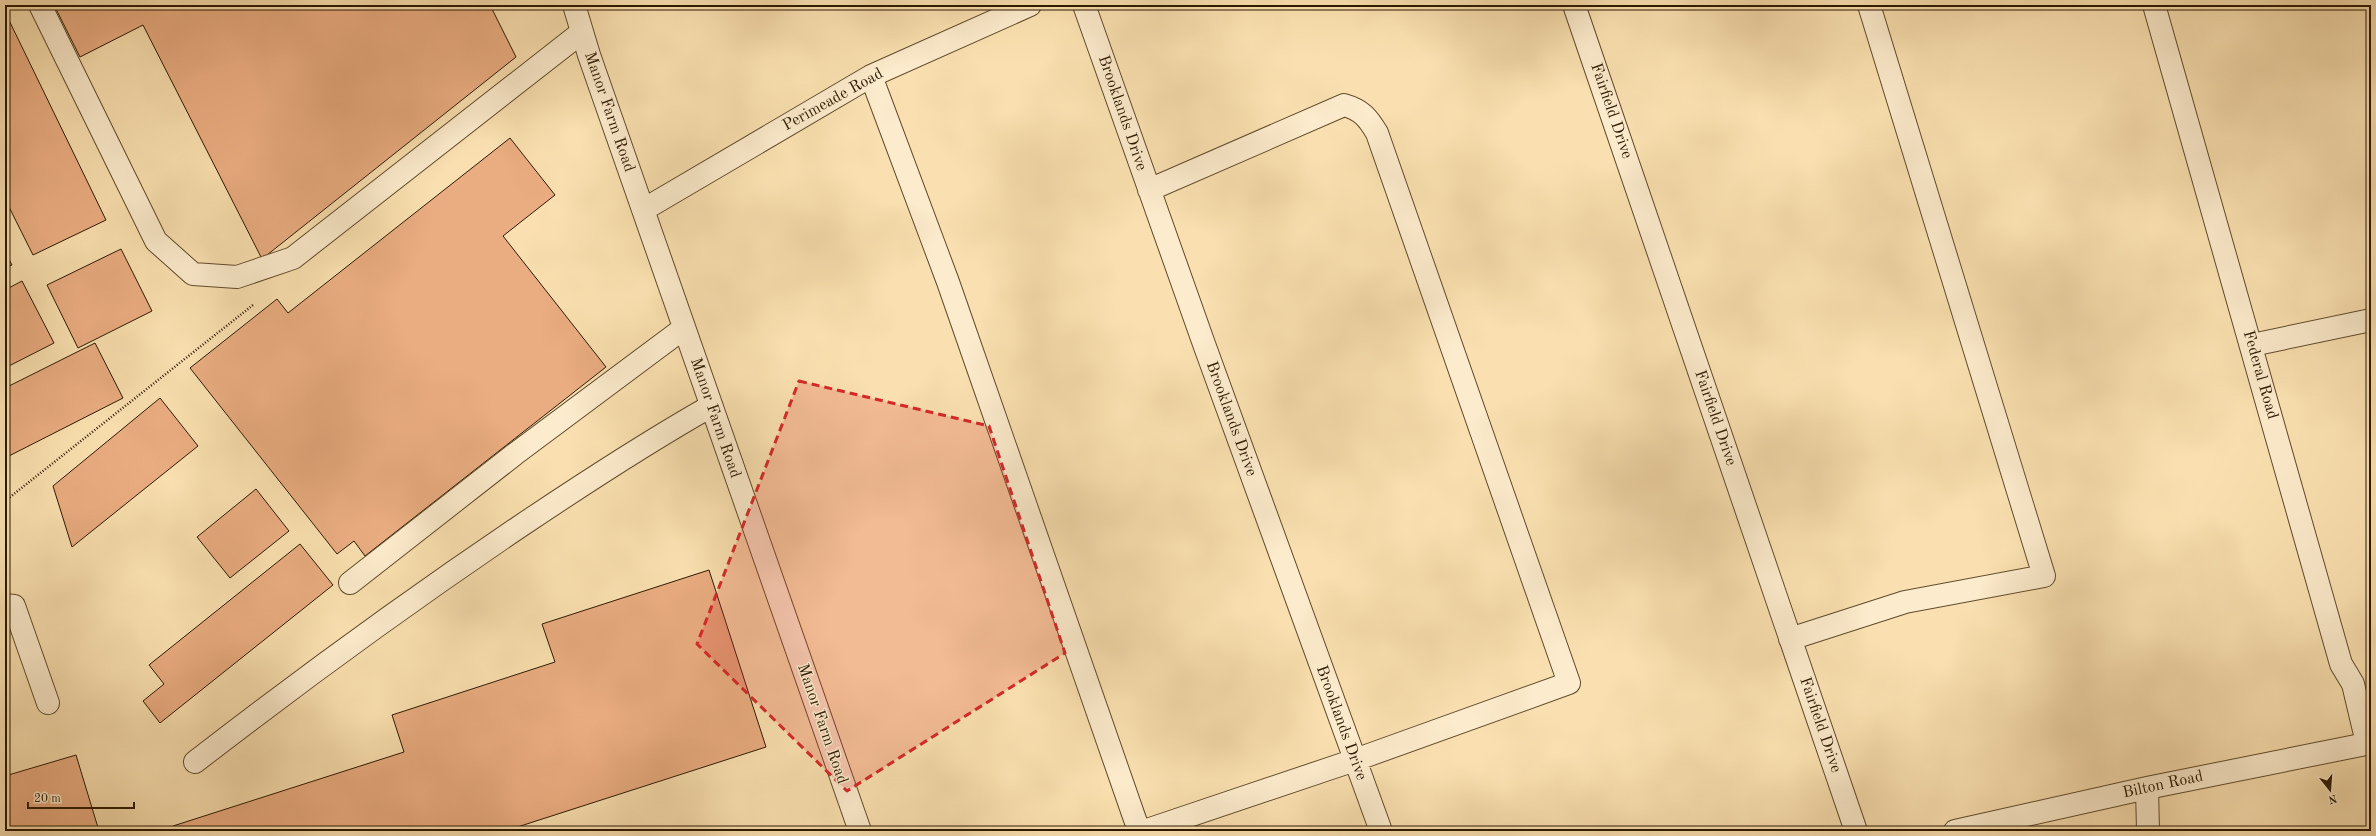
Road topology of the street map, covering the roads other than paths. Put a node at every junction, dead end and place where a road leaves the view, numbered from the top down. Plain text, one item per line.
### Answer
1 (40, 5) edge
2 (574, 5) edge
3 (1030, 5) edge
4 (1084, 5) edge
5 (1574, 5) edge
6 (1869, 5) edge
7 (2154, 5) edge
8 (582, 32) junction
9 (871, 76) junction
10 (1149, 190) junction
11 (642, 210) junction
12 (2371, 320) edge
13 (684, 328) junction
14 (2252, 345) junction
15 (711, 406) junction
16 (350, 583) dead end
17 (5, 605) edge
18 (1790, 639) junction
19 (48, 703) dead end
20 (2369, 743) edge
21 (1355, 760) junction
22 (195, 762) dead end
23 (2147, 788) junction
24 (860, 831) edge
25 (1139, 831) edge
26 (1144, 831) edge
27 (1381, 831) edge
28 (1856, 831) edge
29 (1955, 831) edge
30 (2148, 831) edge

1 - 8 street
2 - 8 street, Manor Farm Road
3 - 9 street, Perimeade Road
4 - 10 street, Brooklands Drive
5 - 18 street, Fairfield Drive
6 - 18 street
7 - 14 street, Federal Road
8 - 11 street, Manor Farm Road
9 - 11 street, Perimeade Road
9 - 25 street
10 - 21 street, Brooklands Drive
10 - 21 street
11 - 13 street, Manor Farm Road
12 - 14 street
13 - 15 street, Manor Farm Road
13 - 16 street
14 - 20 street, Federal Road
15 - 22 street
15 - 24 street, Manor Farm Road
17 - 19 street
18 - 28 street, Fairfield Drive
20 - 23 street, Bilton Road
21 - 26 street
21 - 27 street, Brooklands Drive
23 - 29 street, Bilton Road
23 - 30 street

